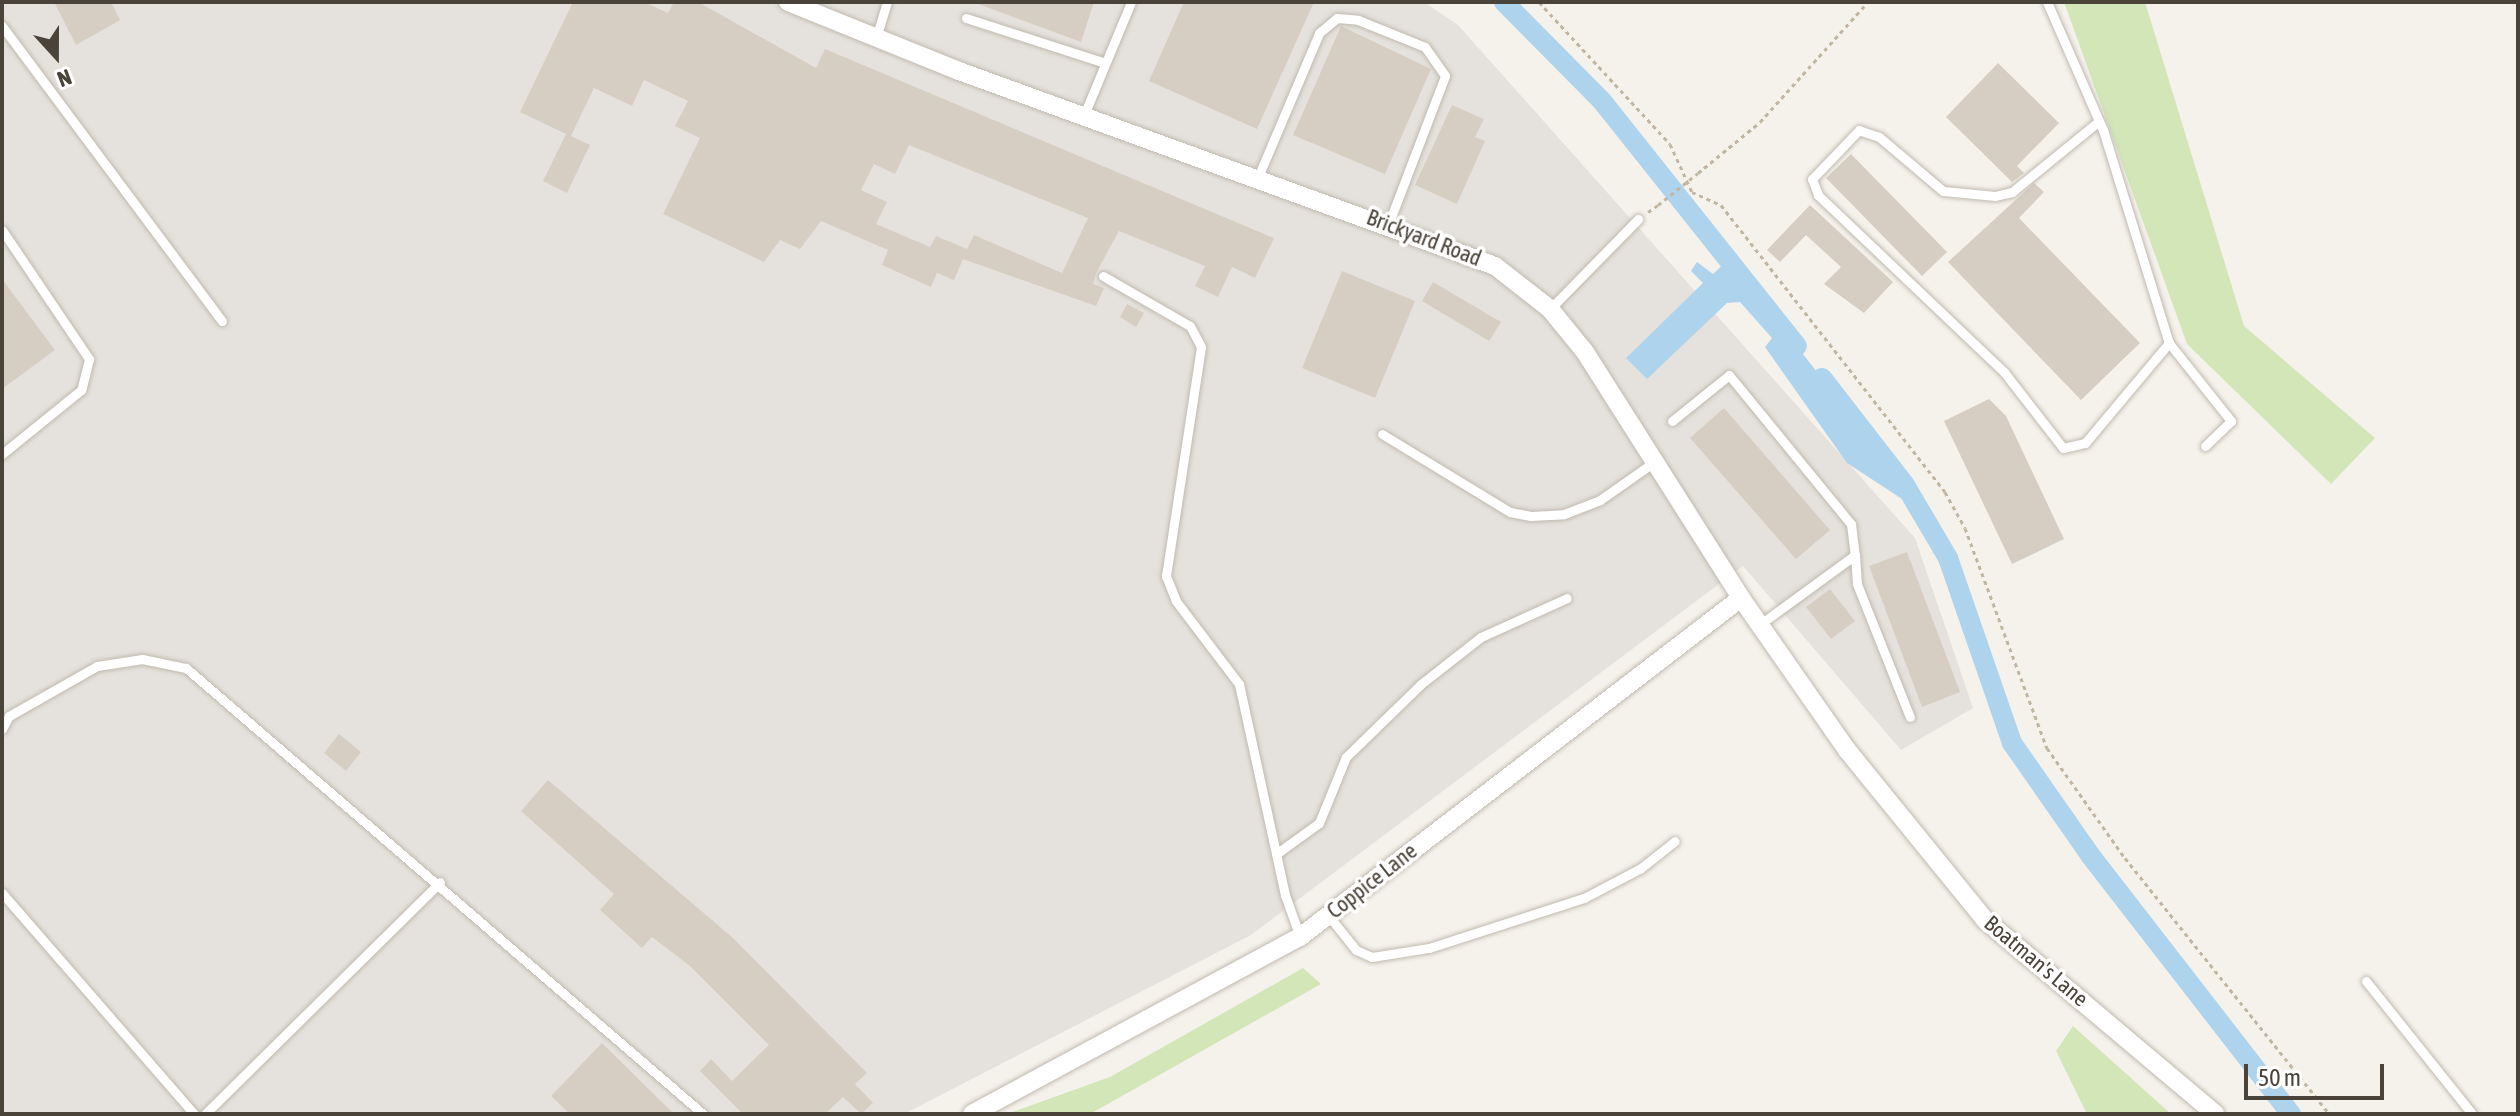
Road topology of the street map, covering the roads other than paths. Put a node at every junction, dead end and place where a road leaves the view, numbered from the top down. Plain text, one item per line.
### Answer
1 (788, 2) edge
2 (887, 2) edge
3 (1131, 2) edge
4 (2047, 2) edge
5 (966, 18) dead end
6 (2, 26) edge
7 (876, 38) junction
8 (1105, 63) junction
9 (1084, 115) junction
10 (2099, 121) junction
11 (1258, 177) junction
12 (1638, 219) dead end
13 (1388, 225) junction
14 (2, 230) edge
15 (1103, 276) dead end
16 (1550, 309) junction
17 (222, 321) dead end
18 (2169, 343) junction
19 (1672, 421) dead end
20 (1382, 434) dead end
21 (2205, 446) dead end
22 (2, 454) edge
23 (1654, 462) junction
24 (1855, 555) junction
25 (1567, 598) dead end
26 (1741, 598) junction
27 (1759, 625) junction
28 (1910, 717) dead end
29 (2, 729) edge
30 (1847, 750) joint
31 (1675, 841) dead end
32 (1276, 854) junction
33 (440, 882) junction
34 (2, 893) edge
35 (1328, 915) junction
36 (1300, 937) junction
37 (2366, 981) dead end
38 (976, 1111) edge
39 (194, 1114) edge
40 (205, 1114) edge
41 (703, 1114) edge
42 (2215, 1114) edge
43 (2472, 1114) edge

1 - 7 street, Brickyard Road
2 - 7 lane
3 - 8 lane
4 - 10 lane
5 - 8 lane
6 - 17 lane
7 - 9 street, Brickyard Road
8 - 9 lane
9 - 11 street, Brickyard Road
10 - 18 lane
10 - 18 lane
11 - 13 street, Brickyard Road
11 - 13 lane
12 - 16 lane
13 - 16 street, Brickyard Road
14 - 22 lane
15 - 32 lane
16 - 23 street, Brickyard Road
18 - 21 lane
19 - 24 lane
20 - 23 lane
23 - 26 street, Brickyard Road
24 - 27 lane
24 - 28 lane
25 - 32 lane
26 - 27 street, Brickyard Road
26 - 35 street, Coppice Lane
27 - 30 street, Brickyard Road
29 - 33 lane
30 - 42 street, Boatman's Lane
31 - 35 lane
32 - 36 lane
33 - 40 lane
33 - 41 lane
34 - 39 lane
35 - 36 street, Coppice Lane
36 - 38 street, Coppice Lane
37 - 43 lane

